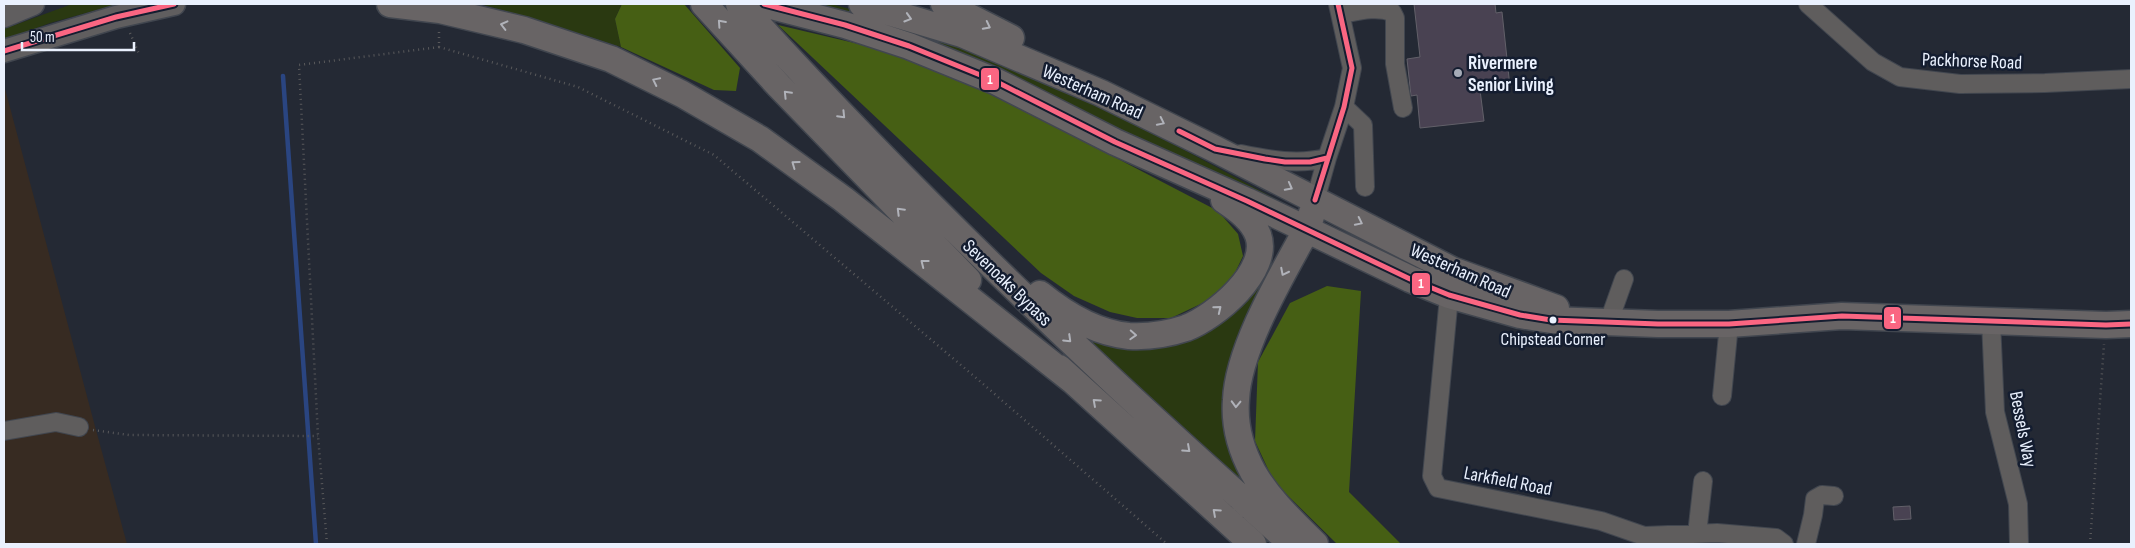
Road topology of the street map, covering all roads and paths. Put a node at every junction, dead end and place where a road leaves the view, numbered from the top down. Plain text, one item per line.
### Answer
1 (33, 4) edge
2 (174, 4) edge
3 (390, 4) edge
4 (704, 4) edge
5 (740, 4) edge
6 (764, 4) edge
7 (862, 4) edge
8 (944, 4) edge
9 (1808, 4) edge
10 (1340, 9) edge
11 (440, 10) junction
12 (124, 15) junction
13 (4, 16) edge
14 (439, 48) junction
15 (4, 51) edge
16 (139, 54) dead end
17 (2131, 79) edge
18 (1101, 93) junction
19 (1344, 107) junction
20 (1403, 108) dead end
21 (1215, 149) junction
22 (884, 157) junction
23 (1327, 158) junction
24 (1189, 176) junction
25 (1365, 187) dead end
26 (1315, 201) junction
27 (1307, 229) junction
28 (1624, 279) dead end
29 (1451, 283) junction
30 (1609, 321) junction
31 (1991, 321) junction
32 (1728, 324) junction
33 (2131, 324) edge
34 (2106, 325) junction
35 (1072, 380) junction
36 (1722, 396) dead end
37 (79, 427) joint
38 (4, 431) edge
39 (318, 436) junction
40 (1703, 481) dead end
41 (1834, 496) dead end
42 (1697, 534) junction
43 (326, 544) edge
44 (1167, 544) edge
45 (1253, 544) edge
46 (1292, 544) edge
47 (1315, 544) edge
48 (1784, 544) edge
49 (1806, 544) edge
50 (2019, 544) edge
51 (2090, 544) edge

1 - 13 main road
2 - 12 main road
3 - 11 highway
35 -> 4 highway, Sevenoaks Bypass
5 -> 22 highway, Sevenoaks Bypass
6 - 24 highway, Westerham Road
7 -> 18 highway, Westerham Road
8 -> 18 highway
9 - 17 street, Packhorse Road
10 - 19 street
10 - 20 street
11 - 14 path
35 -> 11 highway
12 - 15 main road
12 - 16 path
14 - 39 path
14 - 44 path
18 -> 21 highway, Westerham Road
19 - 23 street
19 - 25 street
21 - 23 street
21 -> 26 highway, Westerham Road
22 -> 24 highway
22 -> 46 highway, Sevenoaks Bypass
23 - 26 street
24 - 27 highway, Westerham Road
26 - 27 highway
26 -> 29 highway, Westerham Road
27 - 29 highway, Westerham Road
27 -> 47 highway
28 - 30 street
29 - 30 highway, Westerham Road
29 - 42 street, Larkfield Road
30 - 32 highway, Westerham Road
31 - 32 highway, Westerham Road
31 - 34 highway, Westerham Road
31 - 50 street, Bessels Way
32 - 36 street
33 - 34 highway, Westerham Road
34 - 51 path
45 -> 35 highway, Sevenoaks Bypass
37 - 38 street
37 - 39 path
39 - 43 path
40 - 42 street
41 - 49 street
42 - 48 street, Larkfield Road

